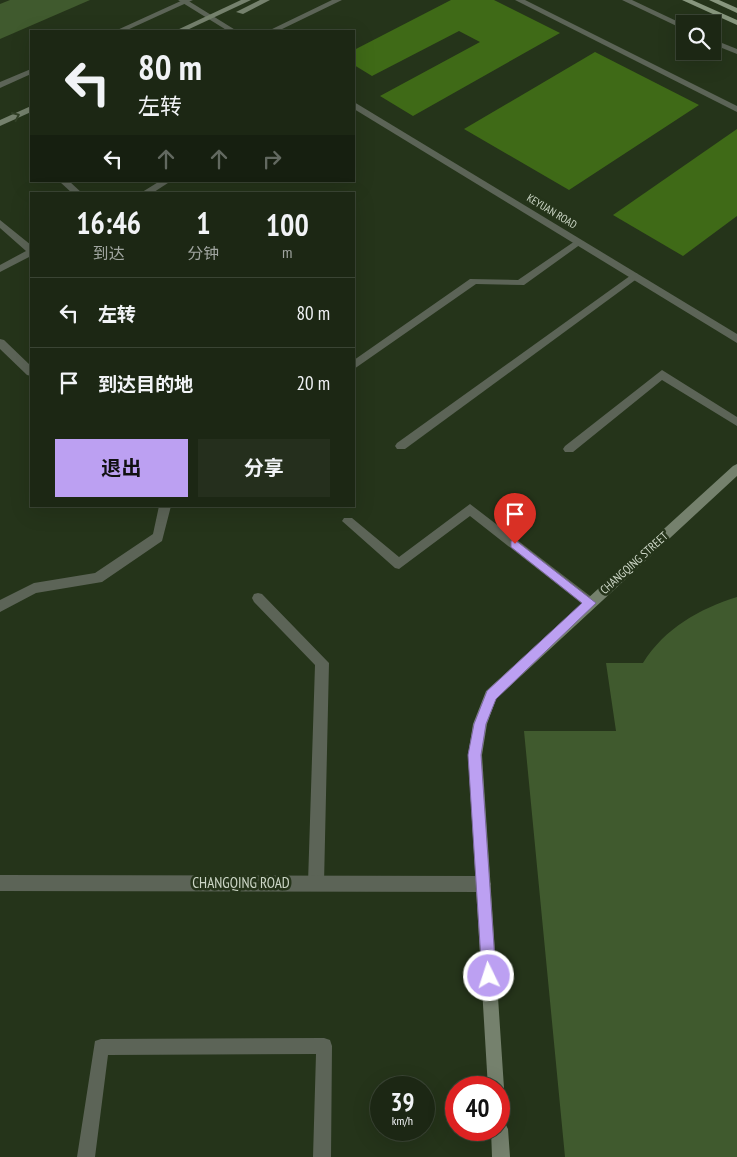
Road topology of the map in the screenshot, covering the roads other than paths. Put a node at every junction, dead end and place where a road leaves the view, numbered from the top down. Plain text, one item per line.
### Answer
1 (247, 0) edge
2 (266, 0) edge
3 (338, 0) edge
4 (519, 0) edge
5 (626, 0) edge
6 (686, 0) edge
7 (713, 0) edge
8 (185, 1) edge
9 (737, 11) edge
10 (210, 17) junction
11 (218, 22) junction
12 (676, 24) edge
13 (737, 24) edge
14 (122, 30) edge
15 (181, 30) edge
16 (201, 30) edge
17 (231, 30) edge
18 (274, 30) edge
19 (721, 45) edge
20 (737, 52) edge
21 (30, 71) edge
22 (0, 85) edge
23 (30, 99) edge
24 (355, 106) edge
25 (30, 108) edge
26 (737, 109) edge
27 (0, 114) edge
28 (0, 123) edge
29 (64, 182) edge
30 (165, 182) edge
31 (76, 192) edge
32 (147, 192) edge
33 (0, 223) edge
34 (578, 242) junction
35 (30, 250) edge
36 (30, 252) edge
37 (0, 269) edge
38 (634, 276) junction
39 (737, 339) edge
40 (0, 343) edge
41 (355, 364) edge
42 (30, 371) edge
43 (737, 422) edge
44 (400, 446) dead end
45 (569, 449) dead end
46 (737, 469) edge
47 (165, 507) edge
48 (348, 521) dead end
49 (258, 598) dead end
50 (590, 603) junction
51 (0, 607) edge
52 (0, 883) edge
53 (316, 884) junction
54 (483, 884) junction
55 (495, 1076) edge
56 (499, 1141) edge
57 (86, 1157) edge
58 (322, 1157) edge
59 (500, 1157) edge

1 - 10 street
2 - 11 street
3 - 18 street
4 - 26 street
5 - 12 street
6 - 13 main road
7 - 9 main road
8 - 10 street
8 - 14 street
10 - 11 street
10 - 15 street
11 - 16 street
11 - 17 street
19 - 20 street
21 - 22 street
23 - 27 street
24 - 34 street, KEYUAN ROAD
28 -> 25 street
29 - 31 street
30 - 32 street
33 - 35 street
34 - 38 street, KEYUAN ROAD
34 - 41 street
36 - 37 street
38 - 39 street, KEYUAN ROAD
38 - 44 street
40 - 42 street
43 - 45 street
46 - 50 street, CHANGQING STREET
47 - 51 street
48 - 50 street
49 - 53 street
50 - 54 street, CHANGQING STREET
52 - 53 street, CHANGQING ROAD
53 - 54 street, CHANGQING ROAD
54 - 55 street, CHANGQING STREET
56 - 59 street
57 - 58 street

